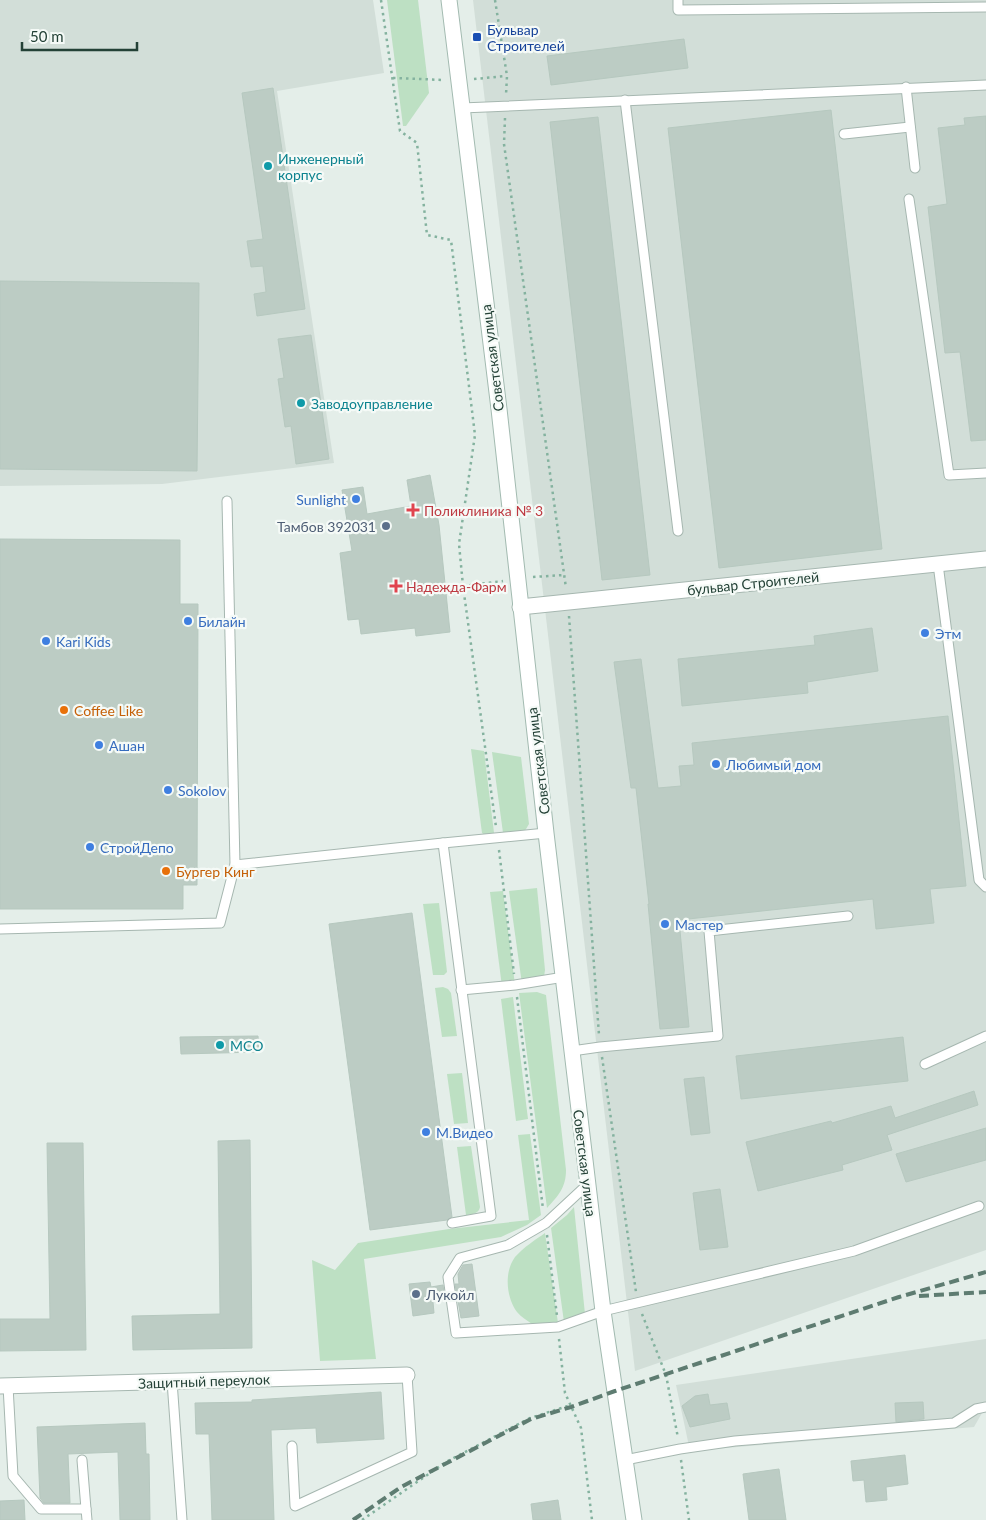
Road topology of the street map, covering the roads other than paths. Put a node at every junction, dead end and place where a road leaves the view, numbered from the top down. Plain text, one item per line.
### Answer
1 (449, 0) edge
2 (678, 0) edge
3 (986, 7) edge
4 (986, 85) edge
5 (906, 87) junction
6 (625, 100) junction
7 (462, 108) junction
8 (910, 127) junction
9 (844, 134) dead end
10 (916, 168) dead end
11 (909, 199) dead end
12 (986, 473) edge
13 (227, 501) dead end
14 (678, 531) dead end
15 (986, 559) edge
16 (938, 564) junction
17 (520, 608) junction
18 (546, 833) junction
19 (443, 843) junction
20 (235, 864) junction
21 (986, 887) edge
22 (848, 916) dead end
23 (0, 929) edge
24 (564, 977) junction
25 (462, 990) junction
26 (986, 1036) edge
27 (572, 1052) junction
28 (925, 1064) dead end
29 (588, 1184) junction
30 (979, 1206) dead end
31 (452, 1223) dead end
32 (603, 1311) junction
33 (407, 1375) joint
34 (172, 1381) junction
35 (4, 1386) edge
36 (986, 1407) edge
37 (292, 1446) dead end
38 (82, 1460) dead end
39 (625, 1460) junction
40 (86, 1509) junction
41 (87, 1520) edge
42 (182, 1520) edge
43 (634, 1520) edge

1 - 7 main road, Советская улица
2 - 3 lane
4 - 5 lane
5 - 6 lane
5 - 8 lane
6 - 7 lane
6 - 14 lane
7 - 17 main road, Советская улица
8 - 9 lane
8 - 10 lane
11 - 12 lane
13 - 20 lane
15 - 16 main road, бульвар Строителей
16 - 17 main road, бульвар Строителей
16 - 21 lane
17 - 18 main road, Советская улица
18 - 19 lane
18 - 24 main road, Советская улица
19 - 20 lane
19 - 25 lane
20 - 23 lane
22 - 27 lane
24 - 25 lane
24 - 27 main road, Советская улица
25 - 31 lane
26 - 28 lane
27 - 29 main road, Советская улица
29 - 32 main road, Советская улица
29 - 32 lane
30 - 32 lane
32 - 39 main road, Советская улица
33 - 34 main road, Защитный переулок
33 - 37 lane
34 - 35 main road, Защитный переулок
34 - 42 lane
35 - 40 lane
36 - 39 lane
38 - 40 lane
39 - 43 main road, Советская улица
40 - 41 lane

